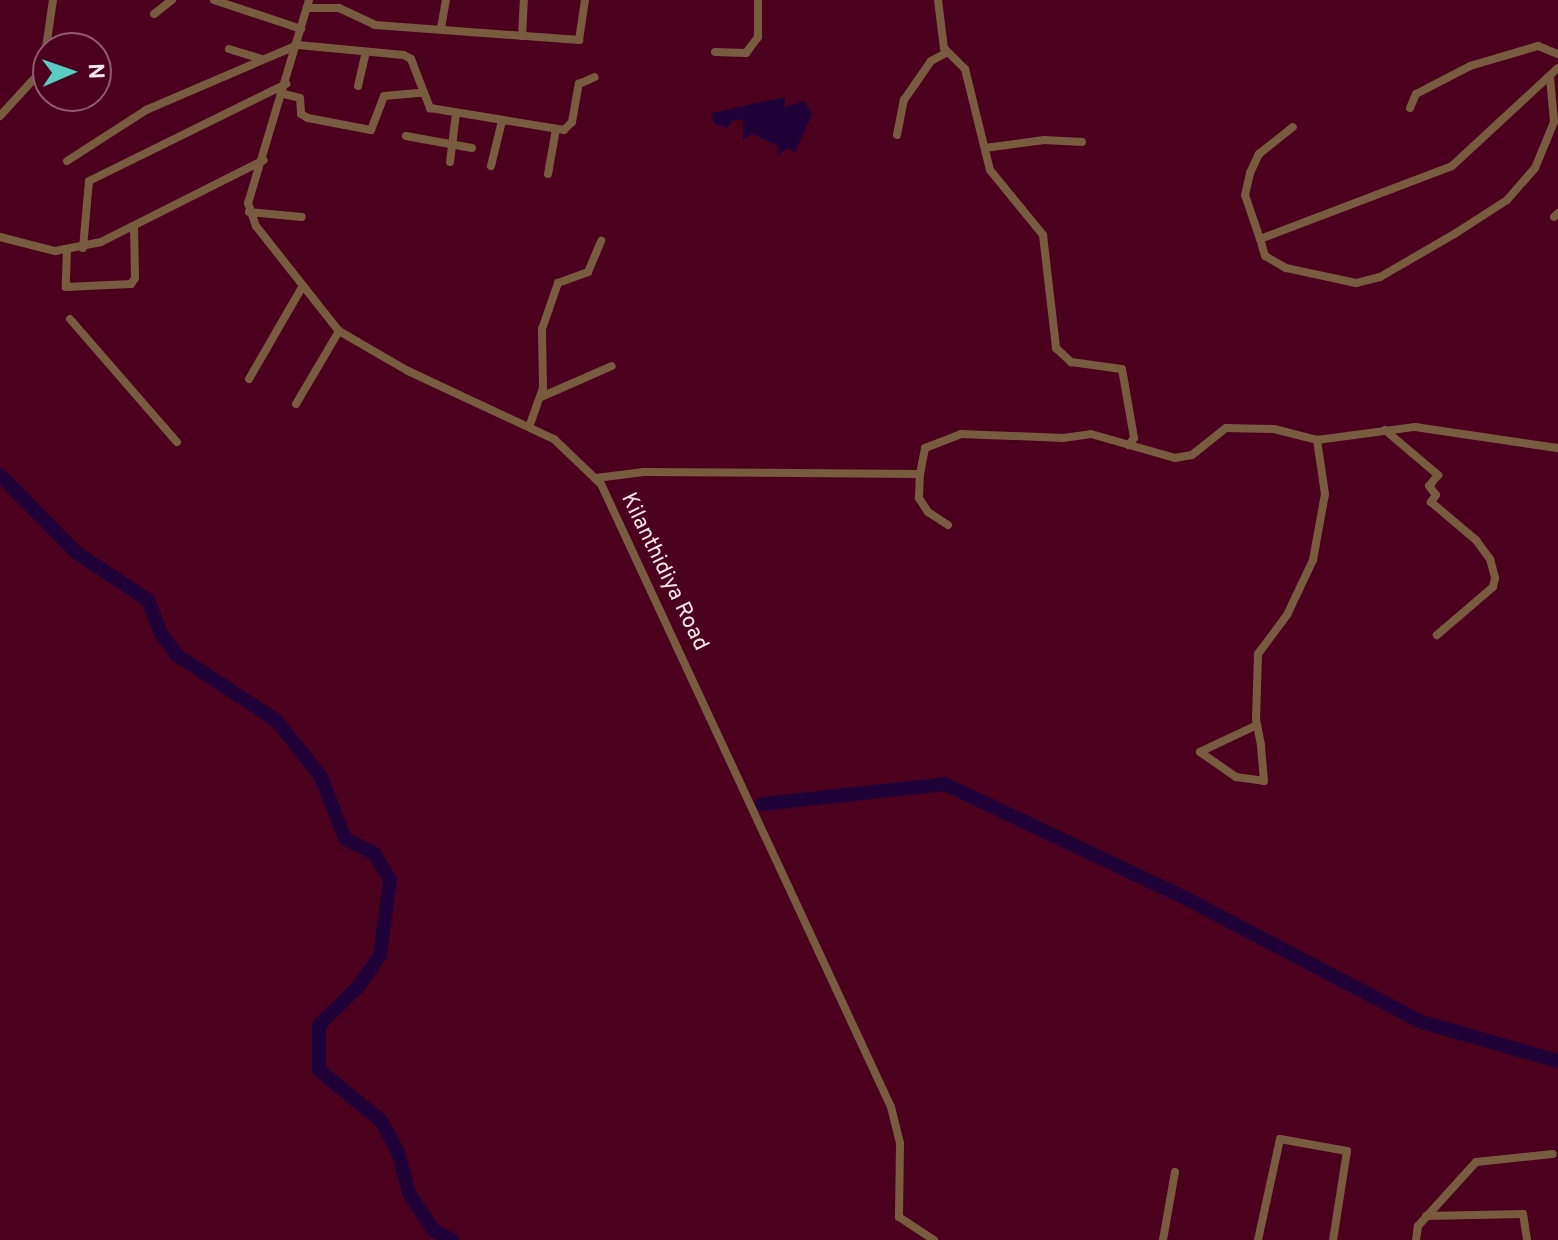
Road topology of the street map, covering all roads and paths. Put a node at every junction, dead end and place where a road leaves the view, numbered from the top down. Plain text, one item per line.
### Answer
1 (53, 0) edge
2 (172, 0) edge
3 (214, 0) edge
4 (446, 0) edge
5 (524, 0) edge
6 (585, 0) edge
7 (758, 0) edge
8 (938, 0) edge
9 (308, 4) edge
10 (154, 14) dead end
11 (441, 28) junction
12 (301, 29) junction
13 (522, 36) junction
14 (298, 45) junction
15 (229, 49) dead end
16 (366, 52) junction
17 (715, 52) dead end
18 (946, 53) junction
19 (1558, 54) edge
20 (262, 59) junction
21 (1558, 68) edge
22 (595, 77) dead end
23 (1550, 77) junction
24 (286, 84) junction
25 (358, 86) dead end
26 (421, 93) junction
27 (284, 94) junction
28 (1410, 108) dead end
29 (456, 114) junction
30 (0, 116) edge
31 (502, 121) junction
32 (1293, 127) dead end
33 (556, 129) junction
34 (897, 135) dead end
35 (406, 136) dead end
36 (1082, 142) dead end
37 (452, 146) junction
38 (472, 148) dead end
39 (985, 148) junction
40 (264, 160) junction
41 (67, 161) dead end
42 (450, 162) dead end
43 (491, 166) dead end
44 (548, 174) dead end
45 (249, 212) junction
46 (302, 217) dead end
47 (134, 226) junction
48 (0, 237) edge
49 (1260, 239) junction
50 (601, 241) dead end
51 (83, 248) junction
52 (67, 249) junction
53 (301, 289) junction
54 (70, 319) dead end
55 (339, 331) junction
56 (612, 366) dead end
57 (249, 379) dead end
58 (541, 397) junction
59 (296, 404) dead end
60 (529, 427) junction
61 (1385, 430) junction
62 (1317, 440) junction
63 (177, 442) dead end
64 (1129, 445) junction
65 (1558, 448) edge
66 (920, 474) junction
67 (596, 478) junction
68 (948, 525) dead end
69 (1437, 635) dead end
70 (1257, 725) junction
71 (1553, 1154) dead end
72 (1175, 1172) dead end
73 (1426, 1216) junction
74 (934, 1240) edge
75 (1163, 1240) edge
76 (1258, 1240) edge
77 (1333, 1240) edge
78 (1416, 1240) edge
79 (1527, 1240) edge

1 - 30 street
2 - 10 street
3 - 12 street
4 - 11 street
5 - 13 street
6 - 13 street
7 - 17 street
8 - 18 street
9 - 11 street
9 - 12 street
11 - 13 street
12 - 14 street
14 - 16 street
14 - 20 street
14 - 24 street
15 - 20 street
16 - 25 street
16 - 26 street
18 - 34 street
18 - 39 street
19 - 28 street
20 - 41 street
21 - 23 street
22 - 33 street
23 - 49 street
23 - 49 street
24 - 27 street
24 - 51 street
26 - 27 street
26 - 29 street
27 - 40 street
29 - 31 street
29 - 37 street
31 - 33 street
31 - 43 street
32 - 49 street
33 - 44 street
35 - 37 street
36 - 39 street
37 - 38 street
37 - 42 street
39 - 64 street
40 - 45 street
40 - 47 street
45 - 46 street
45 - 53 street, Kilanthidiya Road
47 - 51 street
47 - 52 street
48 - 52 street
50 - 58 street
51 - 52 street
53 - 55 street, Kilanthidiya Road
53 - 57 street
54 - 63 street
55 - 59 street
55 - 60 street, Kilanthidiya Road
56 - 58 street
58 - 60 street
60 - 67 street, Kilanthidiya Road
61 - 62 street
61 - 65 street
61 - 69 street
62 - 64 street
62 - 70 street
64 - 66 street
66 - 67 street
66 - 68 street
67 - 74 street, Kilanthidiya Road
70 - 70 street
71 - 73 street
72 - 75 street
73 - 78 street
73 - 79 street
76 - 77 street

